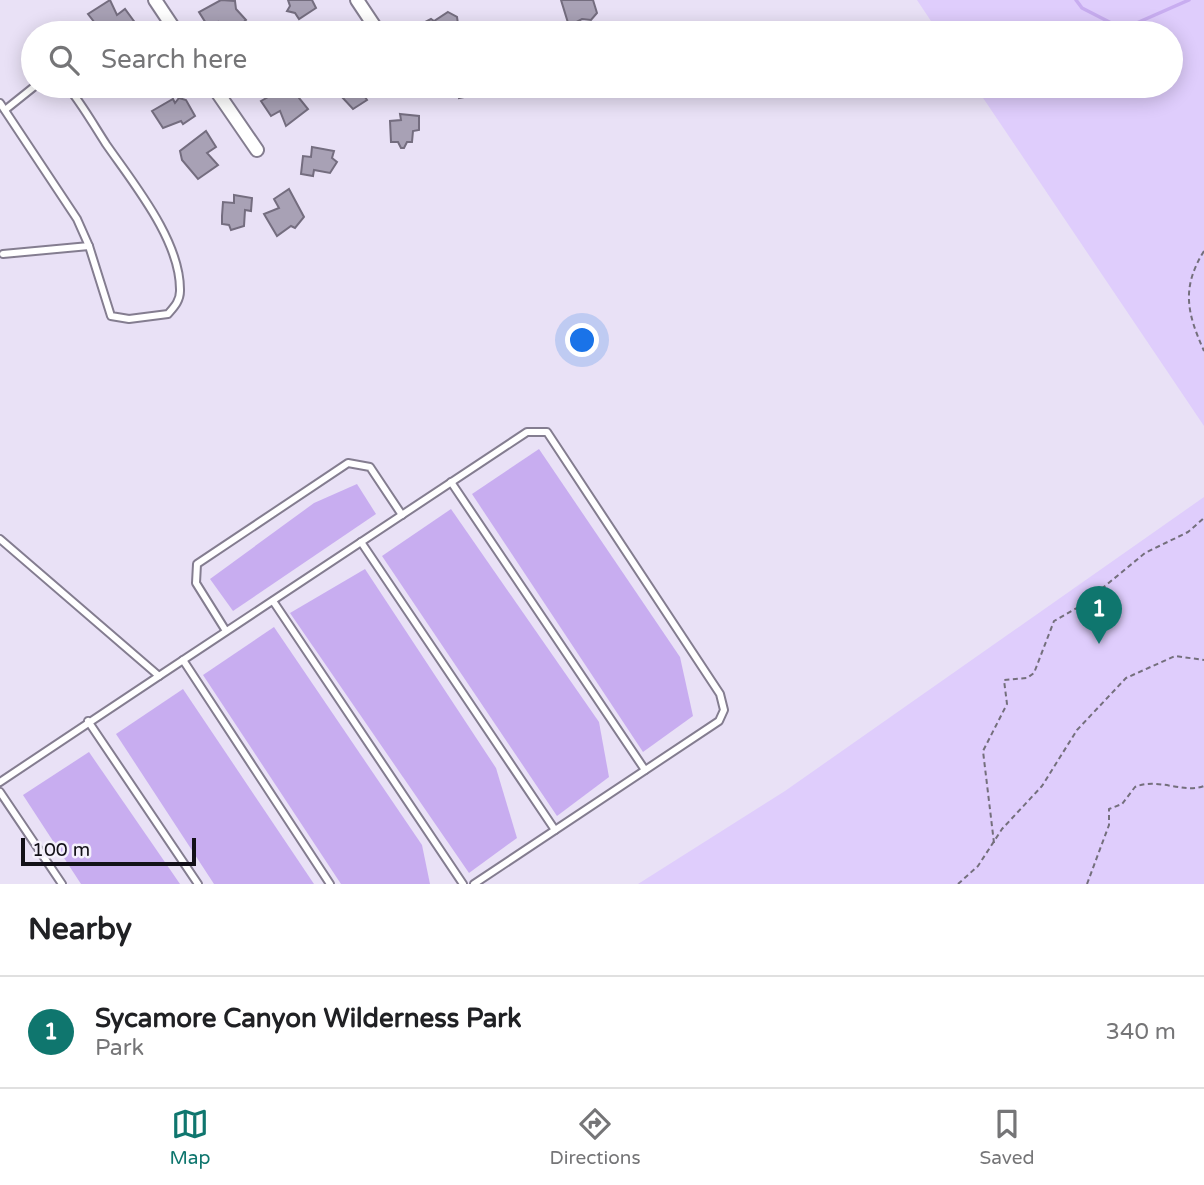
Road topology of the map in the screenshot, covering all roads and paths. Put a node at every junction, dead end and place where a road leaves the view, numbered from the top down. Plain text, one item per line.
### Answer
1 (155, 0) edge
2 (357, 0) edge
3 (169, 21) edge
4 (371, 21) edge
5 (21, 97) edge
6 (75, 98) edge
7 (221, 98) edge
8 (0, 103) edge
9 (5, 110) junction
10 (257, 150) dead end
11 (89, 246) junction
12 (1204, 251) edge
13 (1, 253) edge
14 (1204, 351) edge
15 (451, 482) junction
16 (402, 515) junction
17 (1204, 518) edge
18 (0, 539) edge
19 (361, 542) junction
20 (273, 601) junction
21 (226, 631) junction
22 (183, 660) junction
23 (1204, 660) edge
24 (159, 676) junction
25 (88, 721) junction
26 (645, 771) junction
27 (0, 782) edge
28 (1204, 786) edge
29 (0, 792) edge
30 (555, 830) junction
31 (994, 843) junction
32 (62, 884) edge
33 (198, 884) edge
34 (330, 884) edge
35 (463, 884) edge
36 (474, 884) edge
37 (958, 884) edge
38 (1087, 884) edge

1 - 3 street
2 - 4 street
5 - 9 lane
6 - 11 lane
7 - 10 street
8 - 9 lane
9 - 11 lane
11 - 13 lane
12 - 14 path
15 - 16 lane
15 - 26 lane
15 - 26 lane
16 - 19 lane
16 - 21 lane
17 - 31 path
18 - 24 lane
19 - 20 lane
19 - 30 lane
20 - 21 lane
20 - 35 lane
21 - 22 lane
22 - 24 lane
22 - 34 lane
23 - 31 path
24 - 25 lane
25 - 27 lane
25 - 33 lane
26 - 30 lane
28 - 38 path
29 - 32 lane
30 - 36 lane
31 - 37 path

